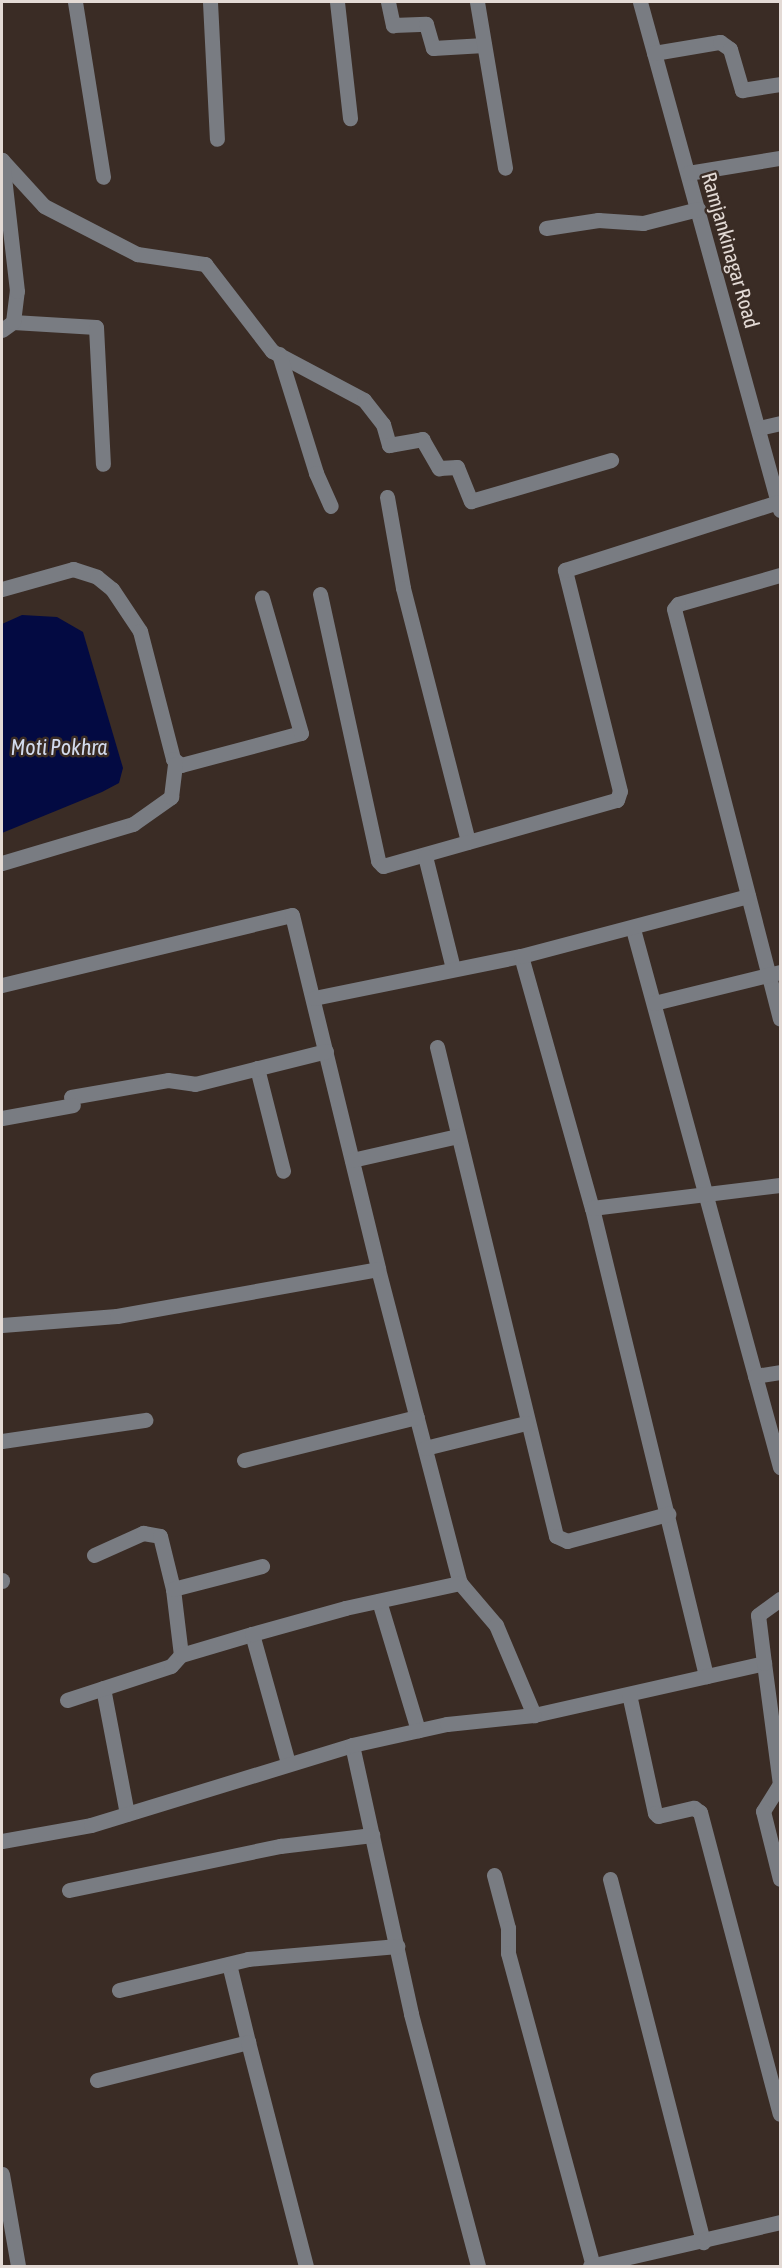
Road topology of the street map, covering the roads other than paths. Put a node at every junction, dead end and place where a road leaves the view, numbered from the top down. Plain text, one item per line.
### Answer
1 (75, 2) edge
2 (210, 2) edge
3 (337, 2) edge
4 (388, 2) edge
5 (477, 2) edge
6 (640, 2) edge
7 (484, 45) junction
8 (654, 53) junction
9 (780, 84) edge
10 (350, 118) dead end
11 (217, 139) dead end
12 (780, 158) edge
13 (2, 160) edge
14 (505, 168) dead end
15 (688, 173) junction
16 (103, 177) dead end
17 (698, 209) junction
18 (546, 228) dead end
19 (8, 249) edge
20 (7, 326) edge
21 (279, 354) junction
22 (780, 423) edge
23 (759, 428) junction
24 (611, 460) dead end
25 (103, 464) dead end
26 (387, 497) dead end
27 (331, 506) dead end
28 (779, 507) edge
29 (780, 575) edge
30 (2, 589) edge
31 (320, 594) dead end
32 (262, 598) dead end
33 (175, 764) junction
34 (468, 842) junction
35 (425, 856) junction
36 (2, 862) edge
37 (748, 896) junction
38 (633, 928) junction
39 (521, 956) junction
40 (453, 968) junction
41 (774, 974) edge
42 (2, 985) edge
43 (314, 998) junction
44 (654, 1004) junction
45 (780, 1019) edge
46 (437, 1047) dead end
47 (326, 1051) junction
48 (257, 1068) junction
49 (2, 1118) edge
50 (458, 1136) junction
51 (352, 1160) junction
52 (283, 1171) dead end
53 (780, 1185) edge
54 (706, 1193) junction
55 (592, 1208) junction
56 (378, 1269) junction
57 (2, 1325) edge
58 (780, 1372) edge
59 (755, 1376) junction
60 (417, 1417) junction
61 (145, 1420) dead end
62 (526, 1423) junction
63 (2, 1442) edge
64 (425, 1448) junction
65 (244, 1460) dead end
66 (780, 1467) edge
67 (668, 1514) junction
68 (94, 1556) dead end
69 (262, 1566) dead end
70 (460, 1583) junction
71 (173, 1588) junction
72 (780, 1599) edge
73 (379, 1601) junction
74 (252, 1634) junction
75 (181, 1655) junction
76 (764, 1663) junction
77 (706, 1676) junction
78 (103, 1688) junction
79 (629, 1694) junction
80 (67, 1700) dead end
81 (534, 1715) junction
82 (418, 1730) junction
83 (352, 1745) junction
84 (288, 1763) junction
85 (128, 1814) junction
86 (372, 1835) junction
87 (2, 1841) edge
88 (494, 1875) dead end
89 (610, 1879) dead end
90 (780, 1879) edge
91 (69, 1890) dead end
92 (397, 1946) junction
93 (229, 1964) junction
94 (119, 1990) dead end
95 (248, 2042) junction
96 (97, 2080) dead end
97 (780, 2114) edge
98 (2, 2174) edge
99 (780, 2222) edge
100 (703, 2242) junction
101 (18, 2266) edge
102 (306, 2266) edge
103 (478, 2266) edge
104 (591, 2266) edge

1 - 16 street
2 - 11 street
3 - 10 street
4 - 7 street
5 - 7 street
6 - 8 street, Ramjankinagar Road
7 - 14 street
8 - 9 street
8 - 15 street, Ramjankinagar Road
12 - 15 street
13 - 19 street
13 - 21 street
15 - 17 street, Ramjankinagar Road
17 - 18 street
17 - 23 street, Ramjankinagar Road
19 - 20 street
20 - 25 street
21 - 24 street
21 - 27 street
22 - 23 street
23 - 28 street, Ramjankinagar Road
26 - 34 street
28 - 34 street
29 - 37 street
30 - 33 street
31 - 35 street
32 - 33 street
33 - 36 street
34 - 35 street
35 - 40 street
37 - 38 street
37 - 41 street
38 - 39 street
38 - 44 street
39 - 40 street
39 - 55 street
40 - 43 street
41 - 44 street
41 - 45 street
42 - 43 street
43 - 47 street
44 - 54 street
46 - 50 street
47 - 48 street
47 - 51 street
48 - 49 street
48 - 52 street
50 - 51 street
50 - 62 street
51 - 56 street
53 - 54 street
54 - 55 street
54 - 59 street
55 - 67 street
56 - 57 street
56 - 60 street
58 - 59 street
59 - 66 street
60 - 64 street
60 - 65 street
61 - 63 street
62 - 64 street
62 - 67 street
64 - 70 street
67 - 77 street
68 - 71 street
69 - 71 street
70 - 73 street
70 - 81 street
71 - 75 street
72 - 76 street
73 - 74 street
73 - 82 street
74 - 75 street
74 - 84 street
75 - 78 street
76 - 77 street
76 - 90 street
77 - 79 street
78 - 80 street
78 - 85 street
79 - 81 street
79 - 97 street
81 - 82 street
82 - 83 street
83 - 84 street
83 - 86 street
84 - 85 street
85 - 87 street
86 - 91 street
86 - 92 street
88 - 104 street
89 - 100 street
92 - 93 street
92 - 103 street
93 - 94 street
93 - 95 street
95 - 96 street
95 - 102 street
98 - 101 street
99 - 100 street
100 - 104 street

